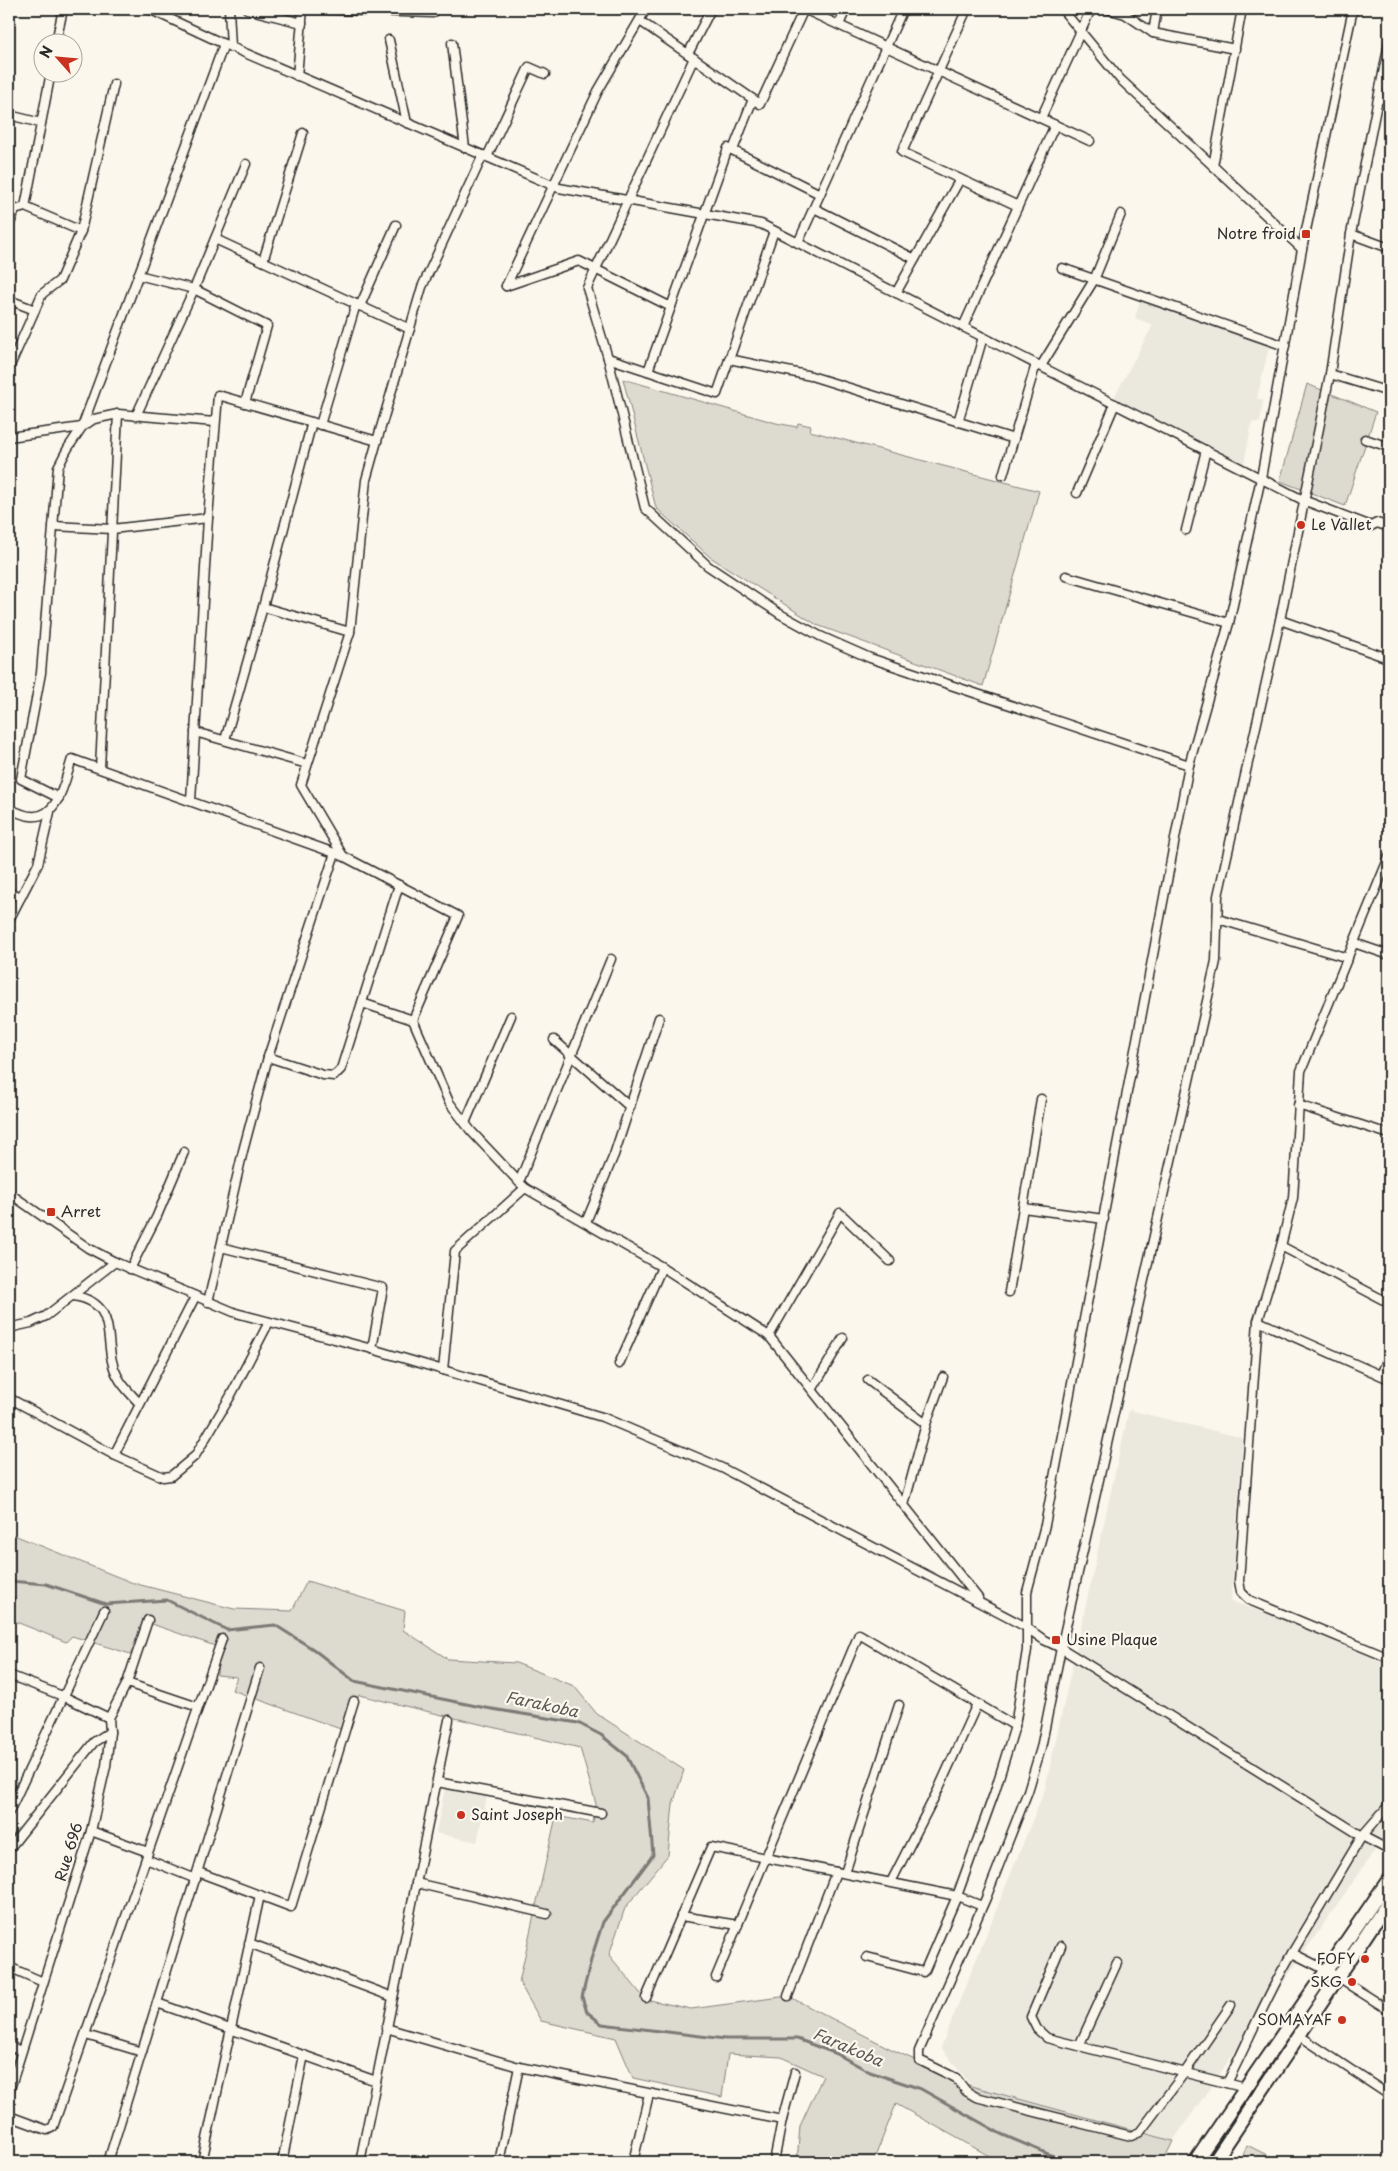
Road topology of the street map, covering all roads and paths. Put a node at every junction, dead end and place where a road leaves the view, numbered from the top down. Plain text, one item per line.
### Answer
1 (63, 9) edge
2 (149, 9) edge
3 (229, 9) edge
4 (247, 9) edge
5 (303, 9) edge
6 (309, 9) edge
7 (646, 9) edge
8 (711, 9) edge
9 (846, 9) edge
10 (904, 9) edge
11 (967, 9) edge
12 (1062, 9) edge
13 (1091, 9) edge
14 (1107, 9) edge
15 (1157, 9) edge
16 (1242, 9) edge
17 (1354, 9) edge
18 (382, 10) edge
19 (432, 13) dead end
20 (640, 21) junction
21 (302, 23) junction
22 (839, 25) junction
23 (58, 32) edge
24 (1081, 32) junction
25 (1153, 33) junction
26 (388, 40) dead end
27 (452, 43) dead end
28 (1389, 43) edge
29 (227, 46) junction
30 (886, 47) junction
31 (1235, 49) junction
32 (691, 56) junction
33 (938, 71) junction
34 (545, 74) dead end
35 (297, 76) junction
36 (49, 82) edge
37 (114, 84) dead end
38 (1379, 98) junction
39 (753, 99) junction
40 (1389, 101) edge
41 (9, 115) edge
42 (1041, 118) junction
43 (41, 123) junction
44 (407, 123) junction
45 (1055, 124) junction
46 (303, 133) dead end
47 (1090, 140) dead end
48 (465, 148) junction
49 (733, 150) junction
50 (485, 156) junction
51 (246, 164) dead end
52 (1213, 166) junction
53 (960, 179) junction
54 (553, 186) junction
55 (820, 194) junction
56 (628, 200) junction
57 (25, 206) junction
58 (1018, 206) junction
59 (12, 208) edge
60 (814, 208) junction
61 (705, 214) junction
62 (1121, 214) dead end
63 (396, 225) dead end
64 (9, 226) edge
65 (81, 231) junction
66 (774, 231) junction
67 (1351, 234) junction
68 (215, 239) junction
69 (798, 243) junction
70 (1389, 248) edge
71 (1302, 249) junction
72 (915, 259) junction
73 (263, 261) junction
74 (1062, 268) dead end
75 (596, 270) junction
76 (138, 275) junction
77 (1094, 280) junction
78 (194, 289) junction
79 (896, 293) junction
80 (9, 300) edge
81 (358, 305) junction
82 (671, 307) junction
83 (35, 310) junction
84 (963, 327) junction
85 (410, 329) junction
86 (983, 337) junction
87 (1285, 346) junction
88 (608, 358) junction
89 (729, 359) junction
90 (1038, 365) junction
91 (9, 368) edge
92 (648, 371) junction
93 (1330, 374) junction
94 (1389, 392) edge
95 (245, 403) junction
96 (1115, 404) junction
97 (118, 414) junction
98 (136, 416) junction
99 (215, 422) junction
100 (958, 422) junction
101 (316, 423) junction
102 (82, 428) junction
103 (9, 437) edge
104 (1014, 439) junction
105 (1364, 439) dead end
106 (377, 441) junction
107 (1389, 447) edge
108 (1206, 450) junction
109 (1003, 475) dead end
110 (1261, 478) junction
111 (1077, 493) dead end
112 (1303, 500) junction
113 (208, 518) junction
114 (52, 526) junction
115 (1389, 527) edge
116 (112, 529) junction
117 (1186, 530) dead end
118 (1066, 576) dead end
119 (263, 607) junction
120 (1280, 620) junction
121 (1229, 623) junction
122 (350, 632) junction
123 (1389, 656) edge
124 (195, 732) junction
125 (224, 740) junction
126 (307, 764) junction
127 (1189, 765) junction
128 (100, 768) junction
129 (59, 798) junction
130 (191, 801) junction
131 (9, 809) edge
132 (50, 812) junction
133 (335, 853) junction
134 (343, 856) junction
135 (1389, 857) edge
136 (1386, 874) edge
137 (399, 886) junction
138 (9, 892) edge
139 (21, 897) junction
140 (1218, 919) junction
141 (9, 920) edge
142 (1354, 943) junction
143 (1389, 955) edge
144 (1348, 958) junction
145 (611, 959) dead end
146 (362, 1003) junction
147 (511, 1016) dead end
148 (659, 1018) dead end
149 (413, 1020) junction
150 (554, 1040) dead end
151 (571, 1056) junction
152 (268, 1057) junction
153 (1041, 1099) dead end
154 (1298, 1104) junction
155 (630, 1107) junction
156 (465, 1123) junction
157 (1389, 1134) edge
158 (184, 1152) dead end
159 (518, 1182) junction
160 (525, 1188) junction
161 (9, 1193) edge
162 (1023, 1208) junction
163 (1104, 1219) junction
164 (586, 1222) junction
165 (1281, 1246) junction
166 (222, 1247) junction
167 (890, 1260) dead end
168 (115, 1262) junction
169 (662, 1267) junction
170 (130, 1269) junction
171 (1009, 1292) dead end
172 (74, 1296) junction
173 (195, 1297) junction
174 (208, 1302) junction
175 (1389, 1303) edge
176 (1258, 1321) junction
177 (269, 1322) junction
178 (9, 1328) edge
179 (769, 1336) junction
180 (843, 1338) dead end
181 (372, 1349) junction
182 (1389, 1356) edge
183 (619, 1364) dead end
184 (443, 1370) junction
185 (1381, 1376) junction
186 (943, 1377) dead end
187 (1389, 1379) edge
188 (868, 1380) dead end
189 (812, 1390) junction
190 (9, 1398) edge
191 (140, 1404) junction
192 (926, 1424) junction
193 (114, 1455) junction
194 (904, 1505) junction
195 (981, 1602) junction
196 (104, 1611) dead end
197 (148, 1620) dead end
198 (1026, 1627) junction
199 (222, 1639) dead end
200 (1061, 1648) junction
201 (1389, 1658) edge
202 (260, 1668) dead end
203 (9, 1675) edge
204 (127, 1683) junction
205 (65, 1697) junction
206 (354, 1701) dead end
207 (977, 1704) junction
208 (899, 1705) dead end
209 (198, 1706) junction
210 (108, 1718) junction
211 (450, 1720) dead end
212 (1015, 1726) junction
213 (110, 1732) junction
214 (437, 1782) junction
215 (1389, 1805) edge
216 (9, 1812) edge
217 (601, 1813) dead end
218 (90, 1831) junction
219 (1362, 1836) junction
220 (1387, 1847) edge
221 (9, 1849) edge
222 (147, 1855) junction
223 (767, 1858) junction
224 (836, 1872) junction
225 (844, 1873) junction
226 (196, 1875) junction
227 (1389, 1879) edge
228 (891, 1882) junction
229 (416, 1883) junction
230 (260, 1895) junction
231 (957, 1896) junction
232 (1389, 1901) edge
233 (982, 1906) junction
234 (547, 1914) dead end
235 (681, 1916) junction
236 (738, 1925) junction
237 (249, 1943) junction
238 (1061, 1946) dead end
239 (1292, 1953) junction
240 (867, 1958) dead end
241 (1117, 1963) dead end
242 (9, 1967) edge
243 (1326, 1970) junction
244 (716, 1978) dead end
245 (1338, 1978) junction
246 (43, 1982) junction
247 (788, 1996) dead end
248 (393, 1997) junction
249 (646, 1998) dead end
250 (157, 2003) junction
251 (1231, 2005) dead end
252 (1389, 2010) edge
253 (386, 2028) junction
254 (231, 2029) junction
255 (86, 2034) junction
256 (1300, 2036) junction
257 (9, 2046) edge
258 (1079, 2046) junction
259 (21, 2051) junction
260 (142, 2052) junction
261 (304, 2055) junction
262 (519, 2067) junction
263 (795, 2072) dead end
264 (1185, 2072) junction
265 (376, 2081) junction
266 (1227, 2083) junction
267 (1246, 2088) junction
268 (9, 2092) edge
269 (649, 2094) junction
270 (1389, 2095) edge
271 (9, 2116) edge
272 (782, 2120) junction
273 (108, 2162) edge
274 (202, 2162) edge
275 (282, 2162) edge
276 (360, 2162) edge
277 (498, 2162) edge
278 (633, 2162) edge
279 (774, 2162) edge
280 (1195, 2162) edge
281 (1214, 2162) edge

1 - 23 street
2 - 29 street
3 - 29 street
4 - 21 street
5 - 21 street
6 - 18 street
7 - 20 street
8 - 32 street
9 - 22 street
10 - 30 street
11 - 33 street
12 - 24 street
13 - 24 street
14 - 25 street
15 - 25 street
16 - 31 street
17 - 71 street
18 - 19 street
20 - 32 street
20 - 54 street
21 - 35 street
22 - 30 street
22 - 39 street
24 - 42 street
24 - 52 street
25 - 31 street
26 - 44 street
27 - 48 street
28 - 38 street
29 - 35 street
29 - 76 street
30 - 33 street
30 - 55 street
31 - 52 street
32 - 39 street
32 - 56 street
33 - 42 street
33 - 53 street
34 - 50 street
35 - 44 street
36 - 43 street
37 - 65 street
38 - 40 street
38 - 67 street
39 - 49 street
41 - 43 street
42 - 45 street
43 - 57 street
44 - 48 street
45 - 47 street
45 - 58 street
46 - 73 street
48 - 50 street
49 - 55 street
49 - 61 street
50 - 54 street
50 - 85 street
51 - 68 street
52 - 71 street
53 - 58 street
53 - 72 street
54 - 56 street
54 - 75 street
55 - 60 street
56 - 61 street
56 - 75 street
57 - 59 street
57 - 65 street
58 - 84 street
59 - 64 street
60 - 69 street
60 - 72 street
61 - 66 street
61 - 82 street
62 - 77 street
63 - 81 street
65 - 83 street
66 - 69 street
66 - 89 street
67 - 70 street
67 - 93 street
68 - 73 street
68 - 78 street
69 - 79 street
71 - 87 street
72 - 79 street
73 - 81 street
74 - 77 street
75 - 82 street
75 - 88 street
76 - 78 street
76 - 102 street
77 - 87 street
77 - 90 street
78 - 95 street
78 - 98 street
79 - 84 street
80 - 83 street
81 - 85 street
81 - 101 street
82 - 92 street
83 - 91 street
84 - 86 street
85 - 106 street
86 - 90 street
86 - 100 street
87 - 110 street
88 - 92 street
88 - 127 street
89 - 92 street
89 - 100 street
90 - 96 street
90 - 104 street
93 - 94 street
93 - 112 street
95 - 99 street
95 - 101 street
96 - 108 street
96 - 111 street
97 - 98 street
97 - 102 street
97 - 116 street
98 - 99 street
99 - 113 street
100 - 104 street
101 - 106 street
101 - 119 street
102 - 103 street
102 - 114 street
104 - 109 street
105 - 107 street
106 - 122 street
108 - 110 street
108 - 117 street
110 - 112 street
110 - 121 street
112 - 115 street
112 - 120 street
113 - 116 street
113 - 124 street
114 - 116 street
114 - 129 street
116 - 128 street
118 - 121 street
119 - 122 street
119 - 125 street
120 - 123 street
120 - 140 street
121 - 127 street
122 - 126 street
124 - 125 street
124 - 130 street
125 - 126 street
126 - 134 street
127 - 163 street
128 - 129 street
128 - 130 street
129 - 132 street
130 - 133 street
131 - 132 street
132 - 139 street
133 - 134 street
133 - 152 street
134 - 137 street
135 - 136 street
136 - 142 street
137 - 146 street
137 - 149 street
138 - 139 street
139 - 141 street
140 - 144 street
140 - 200 street
142 - 143 street
142 - 144 street
144 - 154 street
145 - 151 street
146 - 149 street
146 - 152 street
147 - 156 street
148 - 155 street
149 - 156 street
150 - 151 street
151 - 155 street
151 - 159 street
152 - 166 street
153 - 162 street
154 - 157 street
154 - 165 street
155 - 164 street
156 - 159 street
158 - 170 street
159 - 160 street
160 - 164 street
160 - 184 street
161 - 168 street
162 - 163 street
162 - 171 street
163 - 198 street
164 - 169 street
165 - 175 street
165 - 176 street
166 - 174 street
166 - 181 street
167 - 179 street
168 - 170 street
168 - 172 street
169 - 179 street
169 - 183 street
170 - 173 street
172 - 178 street
172 - 191 street
173 - 174 street
173 - 191 street
174 - 177 street
176 - 185 street
176 - 201 street
177 - 181 street
177 - 193 street
179 - 189 street
180 - 189 street
181 - 184 street
182 - 185 street
184 - 195 street
185 - 187 street
186 - 192 street
188 - 192 street
189 - 194 street
190 - 193 street
191 - 193 street
192 - 194 street
194 - 195 street
195 - 198 street
196 - 205 street
197 - 204 street
198 - 200 street
198 - 212 street
199 - 209 street
200 - 219 street
200 - 233 street
202 - 226 street
203 - 205 street
204 - 209 street
204 - 210 street
205 - 210 street
205 - 216 street
206 - 230 street
207 - 212 street
207 - 223 street
207 - 228 street
208 - 225 street
209 - 222 street
210 - 213 street, Rue 696
211 - 214 street
212 - 231 street
213 - 218 street, Rue 696
213 - 221 street
214 - 217 street
214 - 229 street
215 - 219 street
218 - 222 street
218 - 246 street, Rue 696
219 - 220 street
219 - 239 street
222 - 226 street
222 - 255 street
223 - 224 street
223 - 235 street
223 - 236 street
224 - 225 street
224 - 247 street
225 - 228 street
226 - 230 street
226 - 250 street
227 - 243 main road
228 - 231 street
229 - 234 street
229 - 248 street
230 - 237 street
231 - 233 street
231 - 240 street
232 - 245 main road
233 - 264 street
235 - 236 street
235 - 249 street
236 - 244 street
237 - 248 street
237 - 254 street
238 - 258 street
239 - 243 street
239 - 266 street
241 - 258 street
242 - 246 street
243 - 245 street
243 - 267 main road
245 - 252 street
245 - 256 main road
246 - 259 street, Rue 696
248 - 253 street
250 - 254 street
250 - 260 street
251 - 264 street
253 - 262 street
253 - 265 street
254 - 261 street
254 - 274 street
255 - 260 street
255 - 271 street
256 - 270 street
256 - 281 main road
257 - 259 street
258 - 264 street
259 - 268 street, Rue 696
260 - 273 street
261 - 265 street
261 - 275 street
262 - 269 street
262 - 277 street
263 - 272 street
264 - 266 street
265 - 276 street
266 - 267 street
267 - 280 main road
269 - 272 street
269 - 278 street
272 - 279 street

